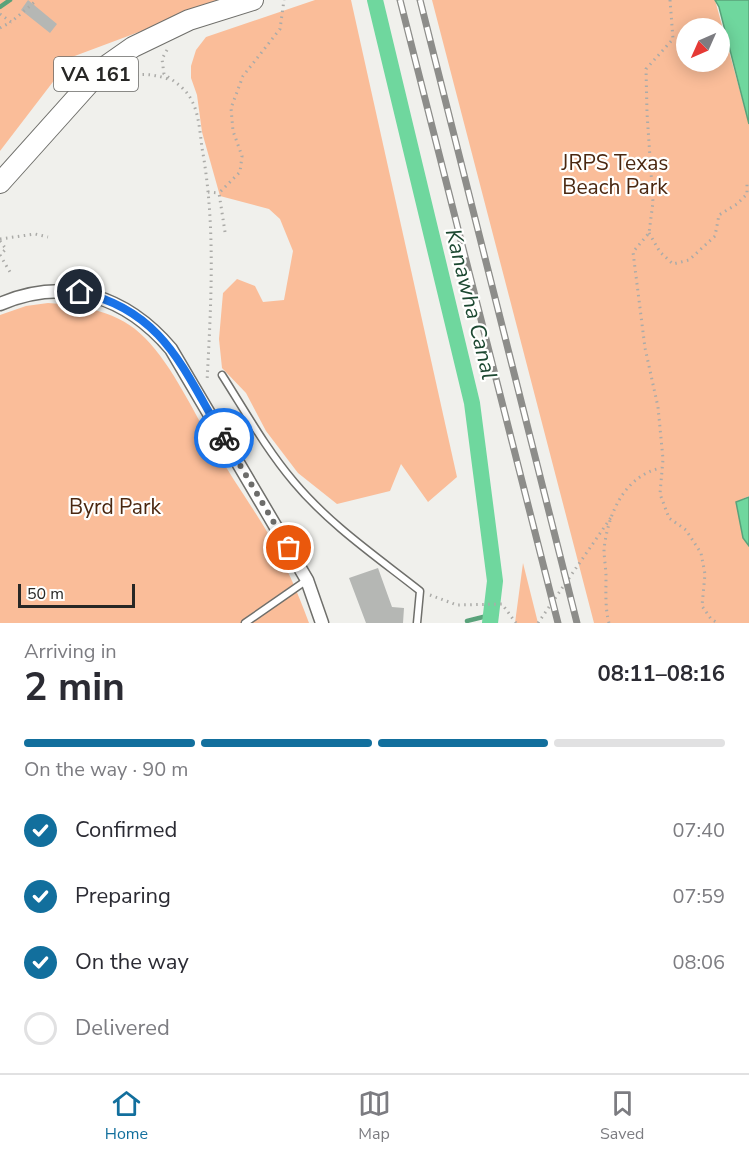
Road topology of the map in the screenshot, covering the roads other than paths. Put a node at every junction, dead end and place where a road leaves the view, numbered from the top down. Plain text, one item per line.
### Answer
1 (253, 0) edge
2 (0, 183) edge
3 (0, 304) edge
4 (222, 375) dead end
5 (307, 580) junction
6 (244, 623) edge
7 (322, 623) edge
8 (417, 623) edge

1 - 2 main road, VA 161
3 - 5 street
4 - 8 lane
5 - 6 lane
5 - 7 street

